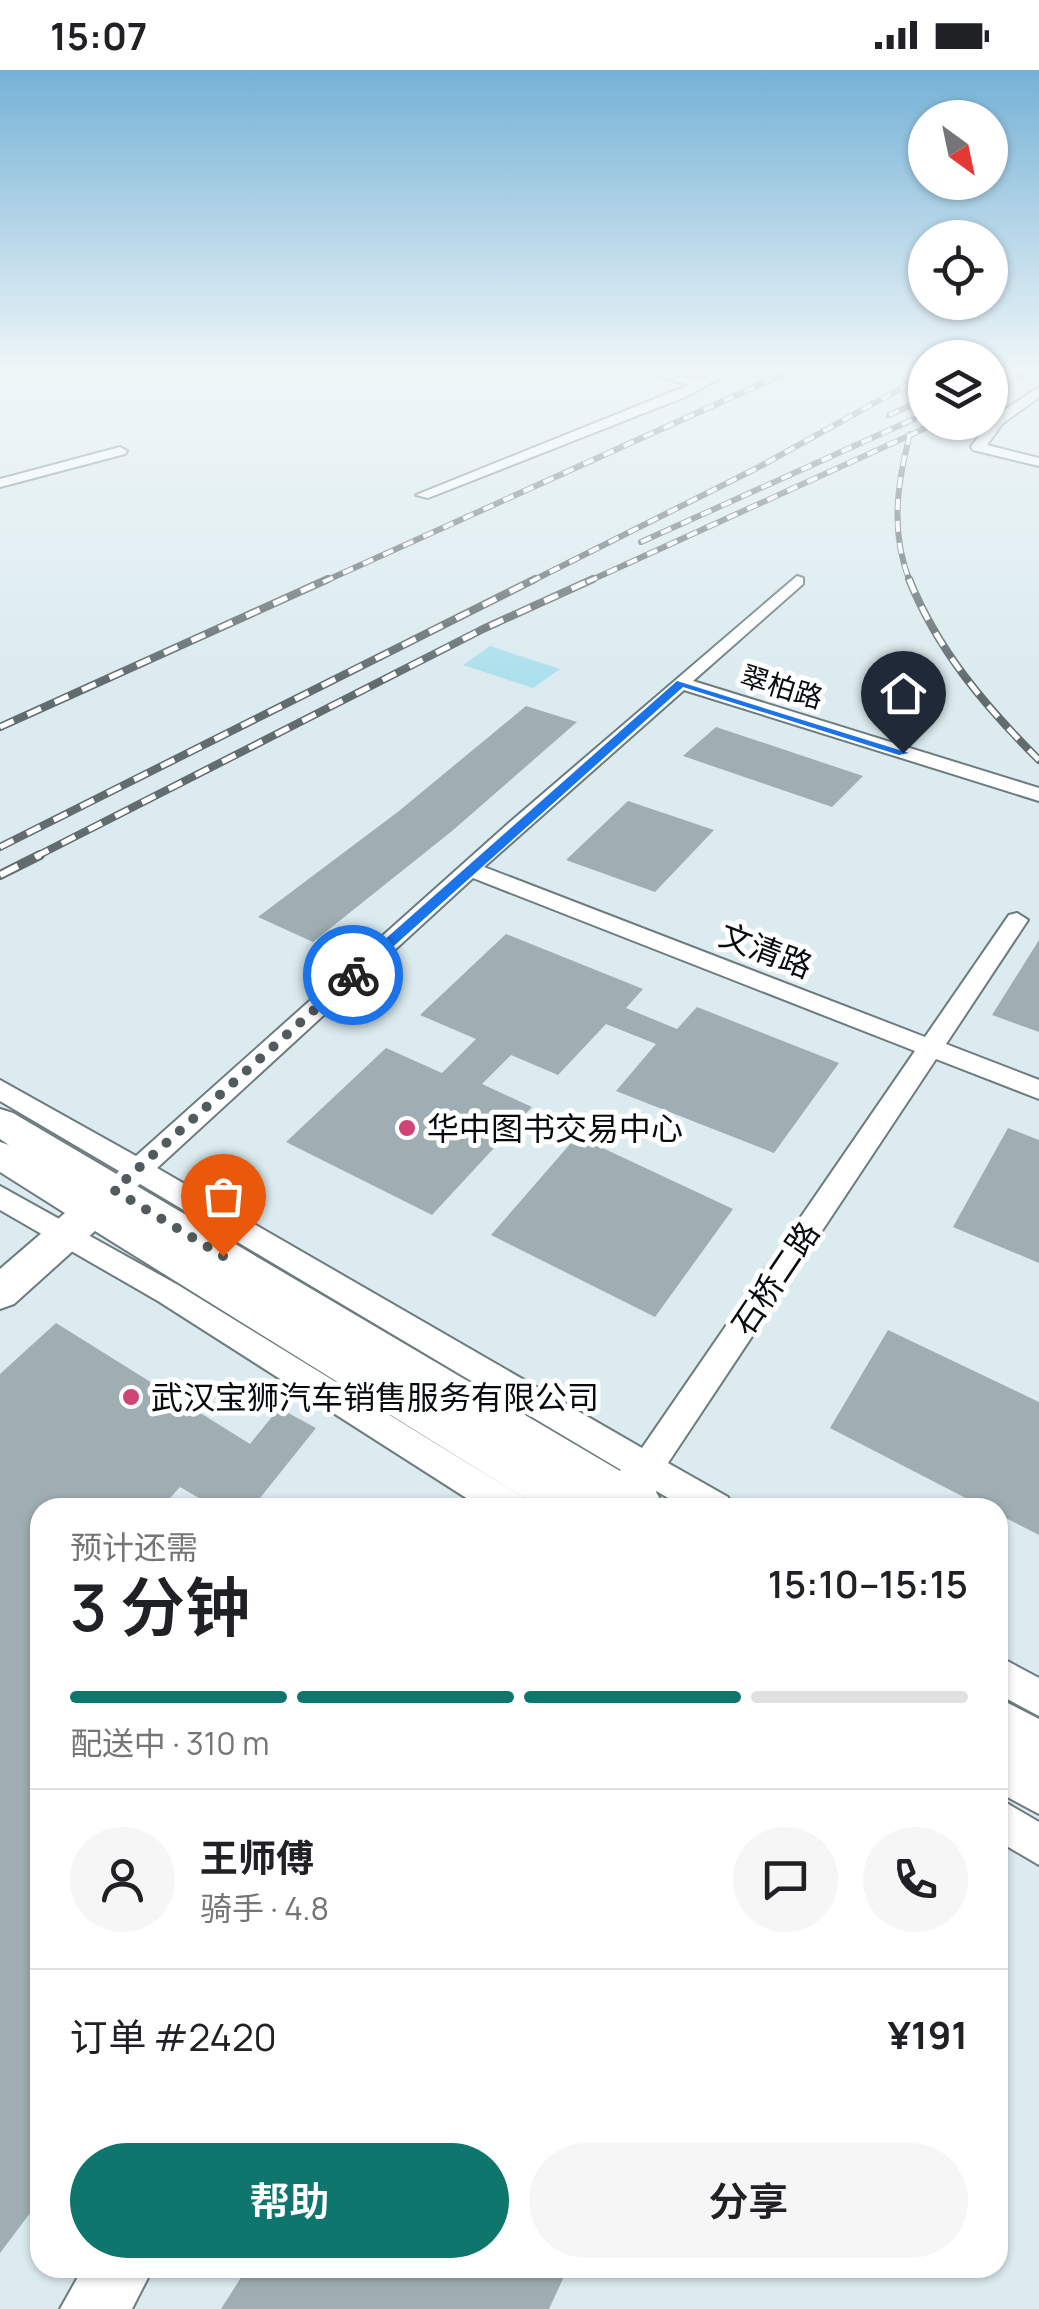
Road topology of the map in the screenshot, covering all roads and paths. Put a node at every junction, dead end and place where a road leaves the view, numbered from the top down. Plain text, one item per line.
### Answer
1 (32, 474) edge
2 (476, 474) edge
3 (0, 483) edge
4 (424, 495) dead end
5 (796, 581) dead end
6 (681, 683) junction
7 (1039, 795) edge
8 (469, 870) junction
9 (1017, 920) dead end
10 (930, 1049) junction
11 (0, 1089) edge
12 (1039, 1090) edge
13 (0, 1122) edge
14 (0, 1155) edge
15 (0, 1196) edge
16 (103, 1202) junction
17 (0, 1293) edge
18 (634, 1495) edge
19 (495, 1498) edge
20 (564, 1498) edge
21 (1008, 1680) edge
22 (1039, 1698) edge
23 (1008, 1729) edge
24 (1039, 1748) edge
25 (1008, 1768) edge
26 (1039, 1788) edge
27 (1008, 1825) edge
28 (1039, 1845) edge
29 (114, 2278) edge
30 (93, 2309) edge

1 - 3 street
2 - 4 street
5 - 6 street
6 - 7 street, 翠柏路
6 - 8 street
8 - 10 street, 文清路
8 - 16 street
9 - 10 street, 石桥二路
10 - 12 street, 文清路
10 - 18 street, 石桥二路
11 - 16 street
13 - 16 main road
14 - 16 main road
15 - 16 street
16 - 17 main road
16 - 18 main road
16 - 19 street
16 - 20 main road
21 - 22 street
23 - 24 main road
25 - 26 main road
27 - 28 street
29 - 30 main road

